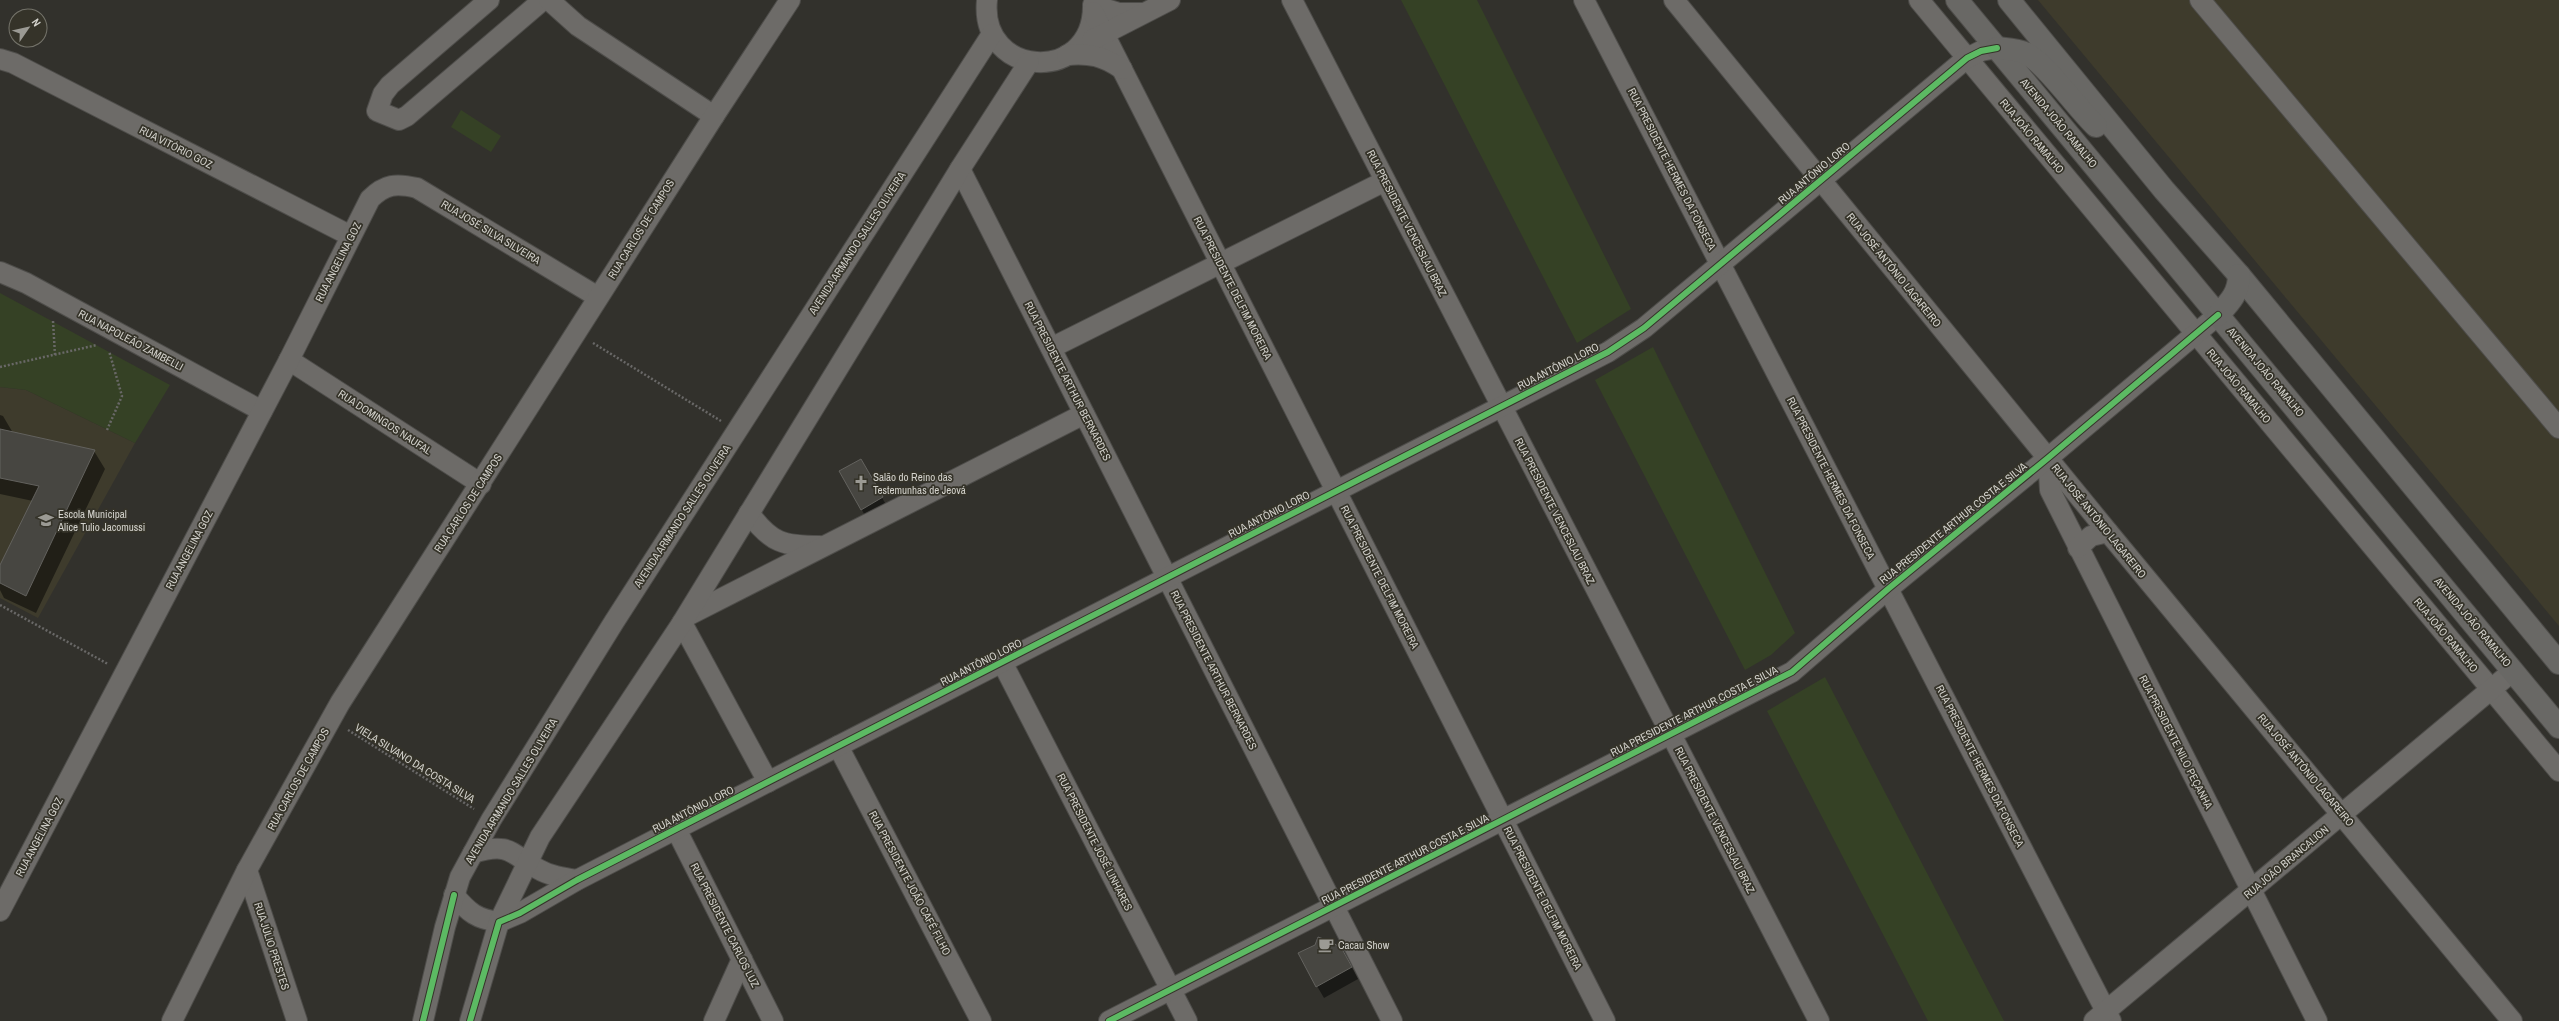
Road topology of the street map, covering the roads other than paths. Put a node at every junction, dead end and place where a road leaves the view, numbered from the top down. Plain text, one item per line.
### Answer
1 (489, 0) edge
2 (543, 0) edge
3 (549, 0) edge
4 (790, 0) edge
5 (1170, 0) edge
6 (1292, 0) edge
7 (1584, 0) edge
8 (1674, 0) edge
9 (1919, 0) edge
10 (1957, 0) edge
11 (2009, 0) edge
12 (2200, 0) edge
13 (984, 1) edge
14 (1093, 6) edge
15 (1146, 12) junction
16 (992, 34) junction
17 (1104, 34) junction
18 (1997, 48) junction
19 (1072, 52) junction
20 (1967, 58) junction
21 (0, 59) edge
22 (1029, 62) junction
23 (1122, 69) junction
24 (714, 116) junction
25 (960, 169) junction
26 (1821, 180) junction
27 (1385, 181) junction
28 (379, 190) joint
29 (2164, 190) junction
30 (351, 236) junction
31 (1221, 263) junction
32 (1721, 264) junction
33 (0, 272) edge
34 (2239, 275) junction
35 (598, 297) junction
36 (2218, 315) junction
37 (2197, 335) junction
38 (1051, 348) junction
39 (289, 360) junction
40 (1501, 406) junction
41 (262, 411) junction
42 (1084, 414) junction
43 (2559, 428) edge
44 (2048, 458) junction
45 (481, 484) junction
46 (1336, 491) junction
47 (749, 513) junction
48 (2108, 532) junction
49 (822, 546) junction
50 (2078, 548) junction
51 (1167, 577) junction
52 (1888, 588) junction
53 (684, 619) junction
54 (1002, 662) junction
55 (2559, 663) edge
56 (2514, 671) junction
57 (2492, 690) junction
58 (2559, 727) edge
59 (1671, 734) junction
60 (838, 746) junction
61 (2559, 771) edge
62 (768, 782) junction
63 (2342, 814) junction
64 (1503, 820) junction
65 (676, 829) junction
66 (473, 853) junction
67 (527, 860) junction
68 (247, 870) junction
69 (577, 880) junction
70 (2251, 891) junction
71 (454, 895) junction
72 (1334, 906) junction
73 (0, 911) edge
74 (500, 922) junction
75 (742, 959) junction
76 (1171, 990) junction
77 (2104, 1018) edge
78 (172, 1021) edge
79 (297, 1021) edge
80 (423, 1021) edge
81 (470, 1021) edge
82 (714, 1021) edge
83 (774, 1021) edge
84 (981, 1021) edge
85 (1110, 1021) edge
86 (1187, 1021) edge
87 (1392, 1021) edge
88 (1605, 1021) edge
89 (1819, 1021) edge
90 (2317, 1021) edge
91 (2512, 1021) edge

1 - 2 street
3 - 24 street
4 - 24 street, RUA CARLOS DE CAMPOS
5 - 15 street
6 - 27 street, RUA PRESIDENTE VENCESLAU BRAZ
7 - 32 street, RUA PRESIDENTE HERMES DA FONSECA
8 - 26 street, RUA JOSÉ ANTÔNIO LAGAREIRO
9 - 20 street, RUA JOÃO RAMALHO
10 - 18 highway, AVENIDA JOÃO RAMALHO
11 - 29 highway
12 - 43 street
13 - 16 street
14 - 15 street
14 - 17 street, RUA PRESIDENTE DELFIM MOREIRA
14 - 19 street
15 - 17 street
16 - 22 street
16 - 66 street, AVENIDA ARMANDO SALLES OLIVEIRA
17 - 19 street
17 - 23 street, RUA PRESIDENTE DELFIM MOREIRA
18 - 20 street, RUA ANTÔNIO LORO
18 - 29 highway
18 - 36 highway, AVENIDA JOÃO RAMALHO
19 - 22 street
19 - 23 street
20 - 26 street, RUA ANTÔNIO LORO
20 - 37 street, RUA JOÃO RAMALHO
21 - 30 street, RUA VITÓRIO GOZ
22 - 25 street
23 - 31 street, RUA PRESIDENTE DELFIM MOREIRA
24 - 35 street, RUA CARLOS DE CAMPOS
25 - 38 street, RUA PRESIDENTE ARTHUR BERNARDES
25 - 47 street
26 - 32 street, RUA ANTÔNIO LORO
26 - 44 street, RUA JOSÉ ANTÔNIO LAGAREIRO
27 - 31 street
27 - 40 street, RUA PRESIDENTE VENCESLAU BRAZ
28 - 30 street, RUA ANGELINA GOZ
28 - 35 street, RUA JOSÉ SILVA SILVEIRA
29 - 34 highway
30 - 39 street, RUA ANGELINA GOZ
31 - 38 street
31 - 46 street, RUA PRESIDENTE DELFIM MOREIRA
32 - 40 street, RUA ANTÔNIO LORO
32 - 52 street, RUA PRESIDENTE HERMES DA FONSECA
33 - 41 street, RUA NAPOLEÃO ZAMBELLI
34 - 36 highway
34 - 55 highway
35 - 45 street, RUA CARLOS DE CAMPOS
36 - 37 street, RUA PRESIDENTE ARTHUR COSTA E SILVA
36 - 56 highway, AVENIDA JOÃO RAMALHO
37 - 44 street, RUA PRESIDENTE ARTHUR COSTA E SILVA
37 - 57 street, RUA JOÃO RAMALHO
38 - 42 street, RUA PRESIDENTE ARTHUR BERNARDES
39 - 41 street, RUA ANGELINA GOZ
39 - 45 street, RUA DOMINGOS NAUFAL
40 - 46 street, RUA ANTÔNIO LORO
40 - 59 street, RUA PRESIDENTE VENCESLAU BRAZ
41 - 73 street, RUA ANGELINA GOZ
42 - 49 street
42 - 51 street, RUA PRESIDENTE ARTHUR BERNARDES
44 - 48 street, RUA JOSÉ ANTÔNIO LAGAREIRO
44 - 50 street, RUA PRESIDENTE NILO PEÇANHA
44 - 52 street, RUA PRESIDENTE ARTHUR COSTA E SILVA
45 - 68 street, RUA CARLOS DE CAMPOS
46 - 51 street, RUA ANTÔNIO LORO
46 - 64 street, RUA PRESIDENTE DELFIM MOREIRA
47 - 49 street
47 - 53 street
48 - 50 street
48 - 63 street, RUA JOSÉ ANTÔNIO LAGAREIRO
49 - 53 street
50 - 70 street, RUA PRESIDENTE NILO PEÇANHA
51 - 54 street, RUA ANTÔNIO LORO
51 - 72 street, RUA PRESIDENTE ARTHUR BERNARDES
52 - 59 street, RUA PRESIDENTE ARTHUR COSTA E SILVA
52 - 77 street, RUA PRESIDENTE HERMES DA FONSECA
53 - 62 street
53 - 67 street
54 - 60 street, RUA ANTÔNIO LORO
54 - 76 street, RUA PRESIDENTE JOSÉ LINHARES
56 - 57 street, RUA JOÃO BRANCALION
56 - 58 highway, AVENIDA JOÃO RAMALHO
57 - 61 street, RUA JOÃO RAMALHO
57 - 63 street, RUA JOÃO BRANCALION
59 - 64 street, RUA PRESIDENTE ARTHUR COSTA E SILVA
59 - 89 street, RUA PRESIDENTE VENCESLAU BRAZ
60 - 62 street, RUA ANTÔNIO LORO
60 - 84 street, RUA PRESIDENTE JOÃO CAFÉ FILHO
62 - 65 street, RUA ANTÔNIO LORO
63 - 70 street, RUA JOÃO BRANCALION
63 - 91 street, RUA JOSÉ ANTÔNIO LAGAREIRO
64 - 72 street, RUA PRESIDENTE ARTHUR COSTA E SILVA
64 - 88 street, RUA PRESIDENTE DELFIM MOREIRA
65 - 69 street, RUA ANTÔNIO LORO
65 - 75 street, RUA PRESIDENTE CARLOS LUZ
66 - 67 street
66 - 71 street, AVENIDA ARMANDO SALLES OLIVEIRA
67 - 69 street
67 - 74 street
68 - 78 street, RUA CARLOS DE CAMPOS
68 - 79 street, RUA JÚLIO PRESTES
69 - 74 street, RUA ANTÔNIO LORO
70 - 77 street, RUA JOÃO BRANCALION
70 - 90 street, RUA PRESIDENTE NILO PEÇANHA
71 - 74 street
71 - 80 street, AVENIDA ARMANDO SALLES OLIVEIRA
72 - 76 street, RUA PRESIDENTE ARTHUR COSTA E SILVA
72 - 87 street, RUA PRESIDENTE ARTHUR BERNARDES
74 - 81 street
75 - 82 street
75 - 83 street, RUA PRESIDENTE CARLOS LUZ
76 - 85 street, RUA PRESIDENTE ARTHUR COSTA E SILVA
76 - 86 street, RUA PRESIDENTE JOSÉ LINHARES

